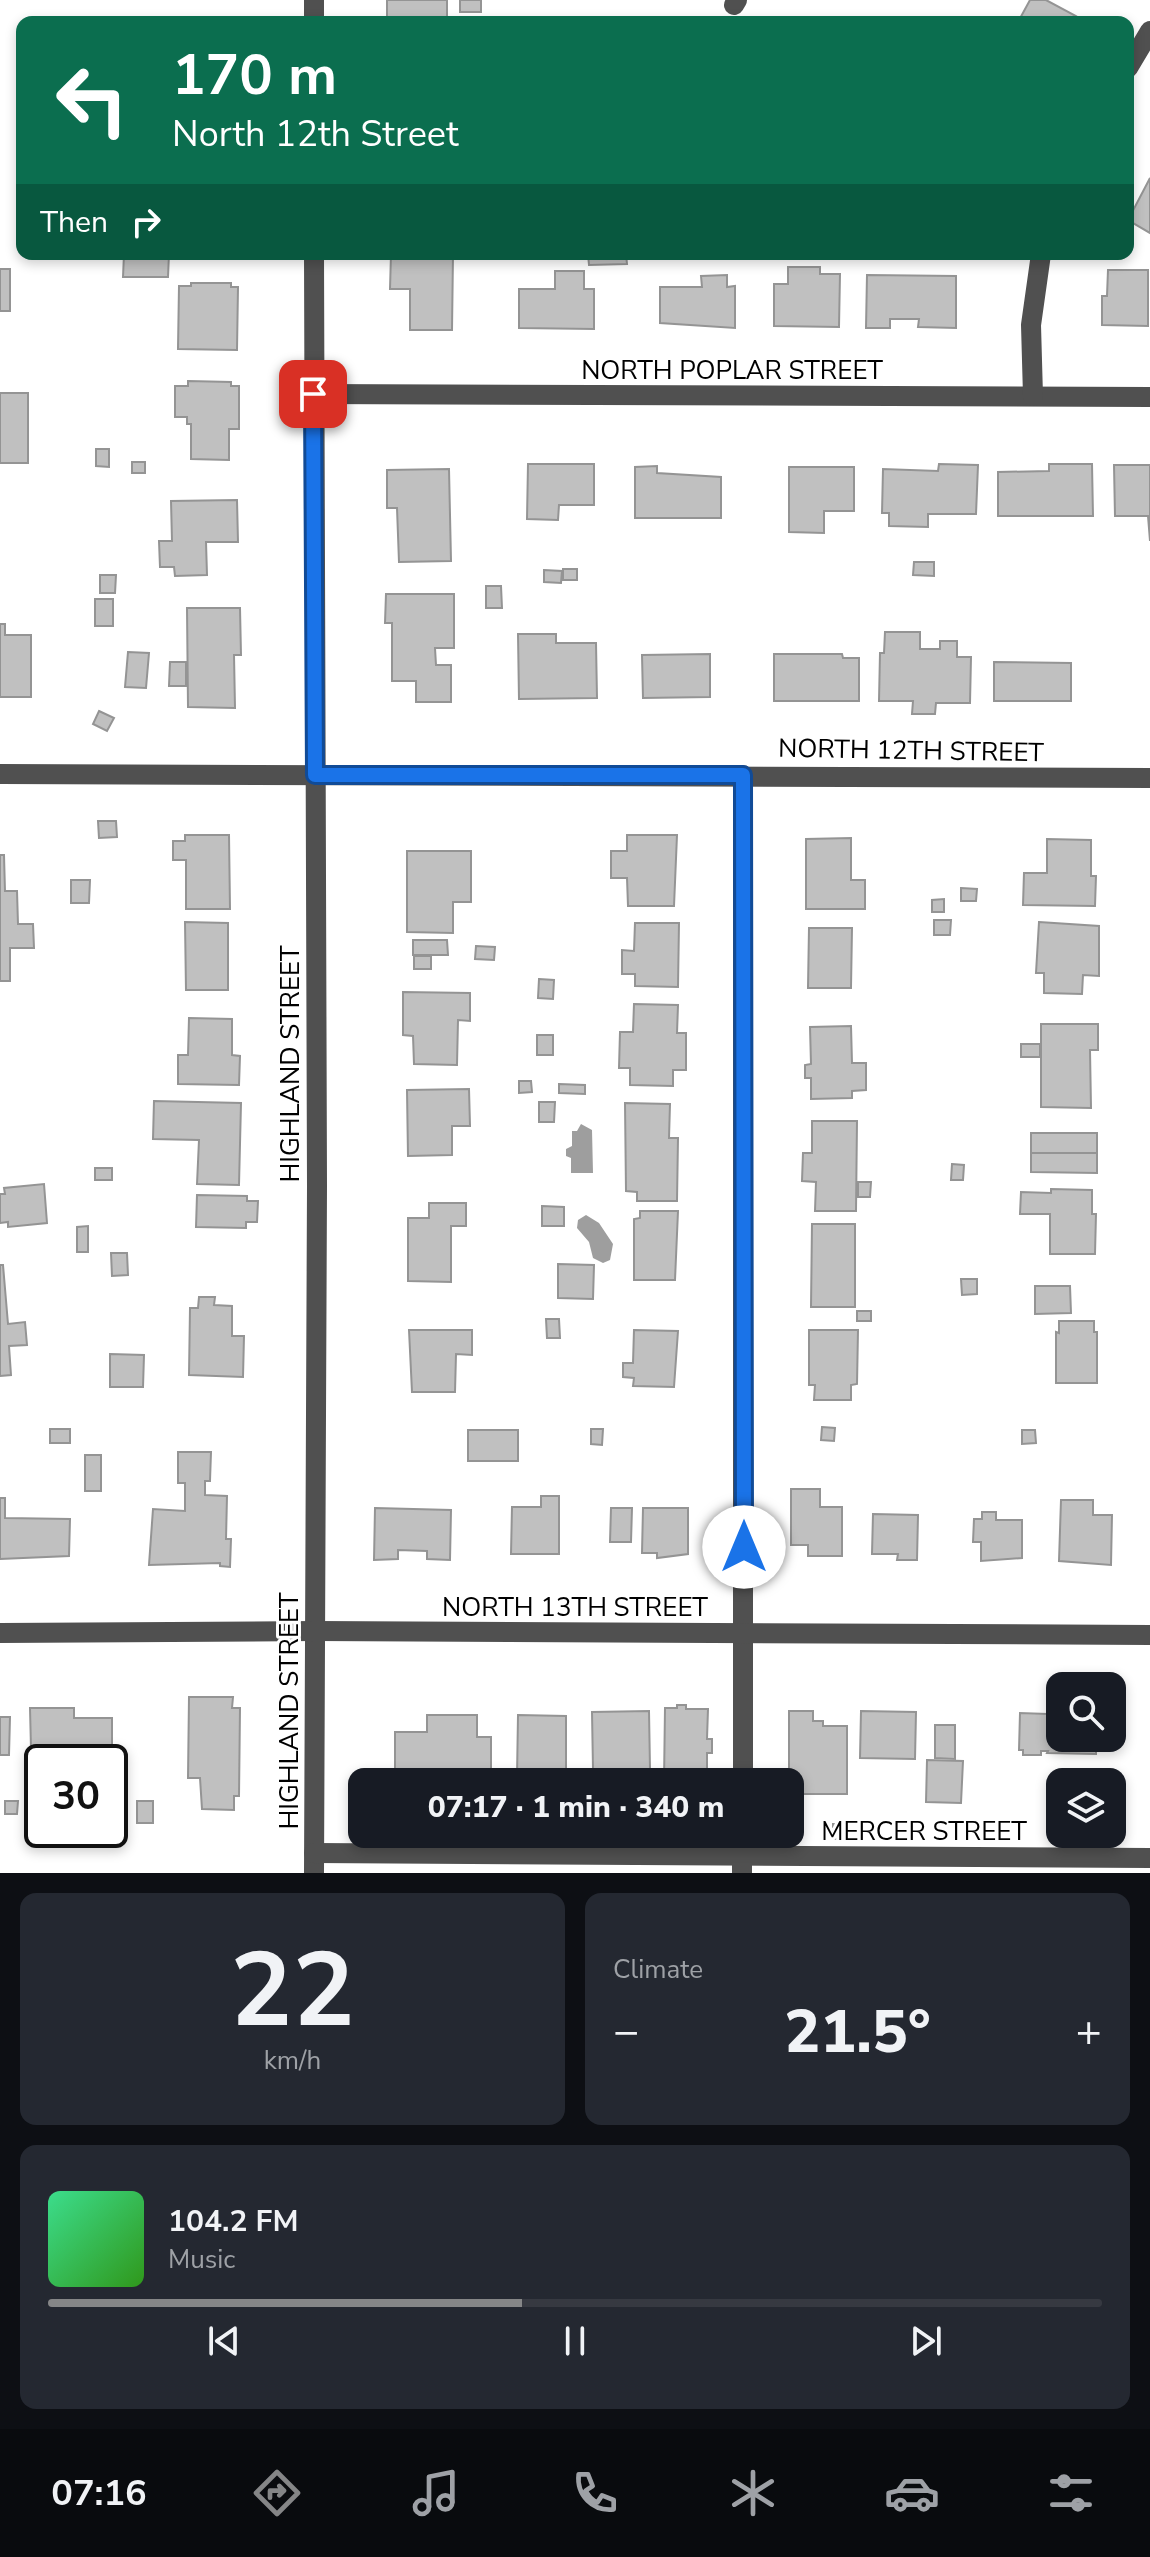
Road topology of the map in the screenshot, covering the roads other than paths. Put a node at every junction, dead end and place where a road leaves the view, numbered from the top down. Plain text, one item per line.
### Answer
1 (1150, 31) edge
2 (1134, 58) edge
3 (314, 260) edge
4 (1040, 260) edge
5 (313, 394) junction
6 (1033, 396) junction
7 (1150, 397) edge
8 (0, 774) edge
9 (315, 775) junction
10 (743, 775) junction
11 (1150, 778) edge
12 (316, 1631) junction
13 (0, 1633) edge
14 (744, 1634) junction
15 (1150, 1635) edge
16 (743, 1768) edge
17 (1150, 1858) edge
18 (314, 1863) edge
19 (535, 1864) edge
20 (742, 1864) edge

1 - 2 street
3 - 5 street, HIGHLAND STREET
4 - 6 street
5 - 6 street, NORTH POPLAR STREET
5 - 9 street, HIGHLAND STREET
6 - 7 street, NORTH POPLAR STREET
8 - 9 street, NORTH 12TH STREET
9 - 10 street, NORTH 12TH STREET
9 - 12 street, HIGHLAND STREET
10 - 11 street, NORTH 12TH STREET
10 - 14 street
12 - 13 street, NORTH 13TH STREET
12 - 14 street, NORTH 13TH STREET
12 - 18 street, HIGHLAND STREET
14 - 15 street, NORTH 13TH STREET
14 - 16 street
17 - 20 street, MERCER STREET
18 - 19 street, MERCER STREET
19 - 20 street, MERCER STREET

